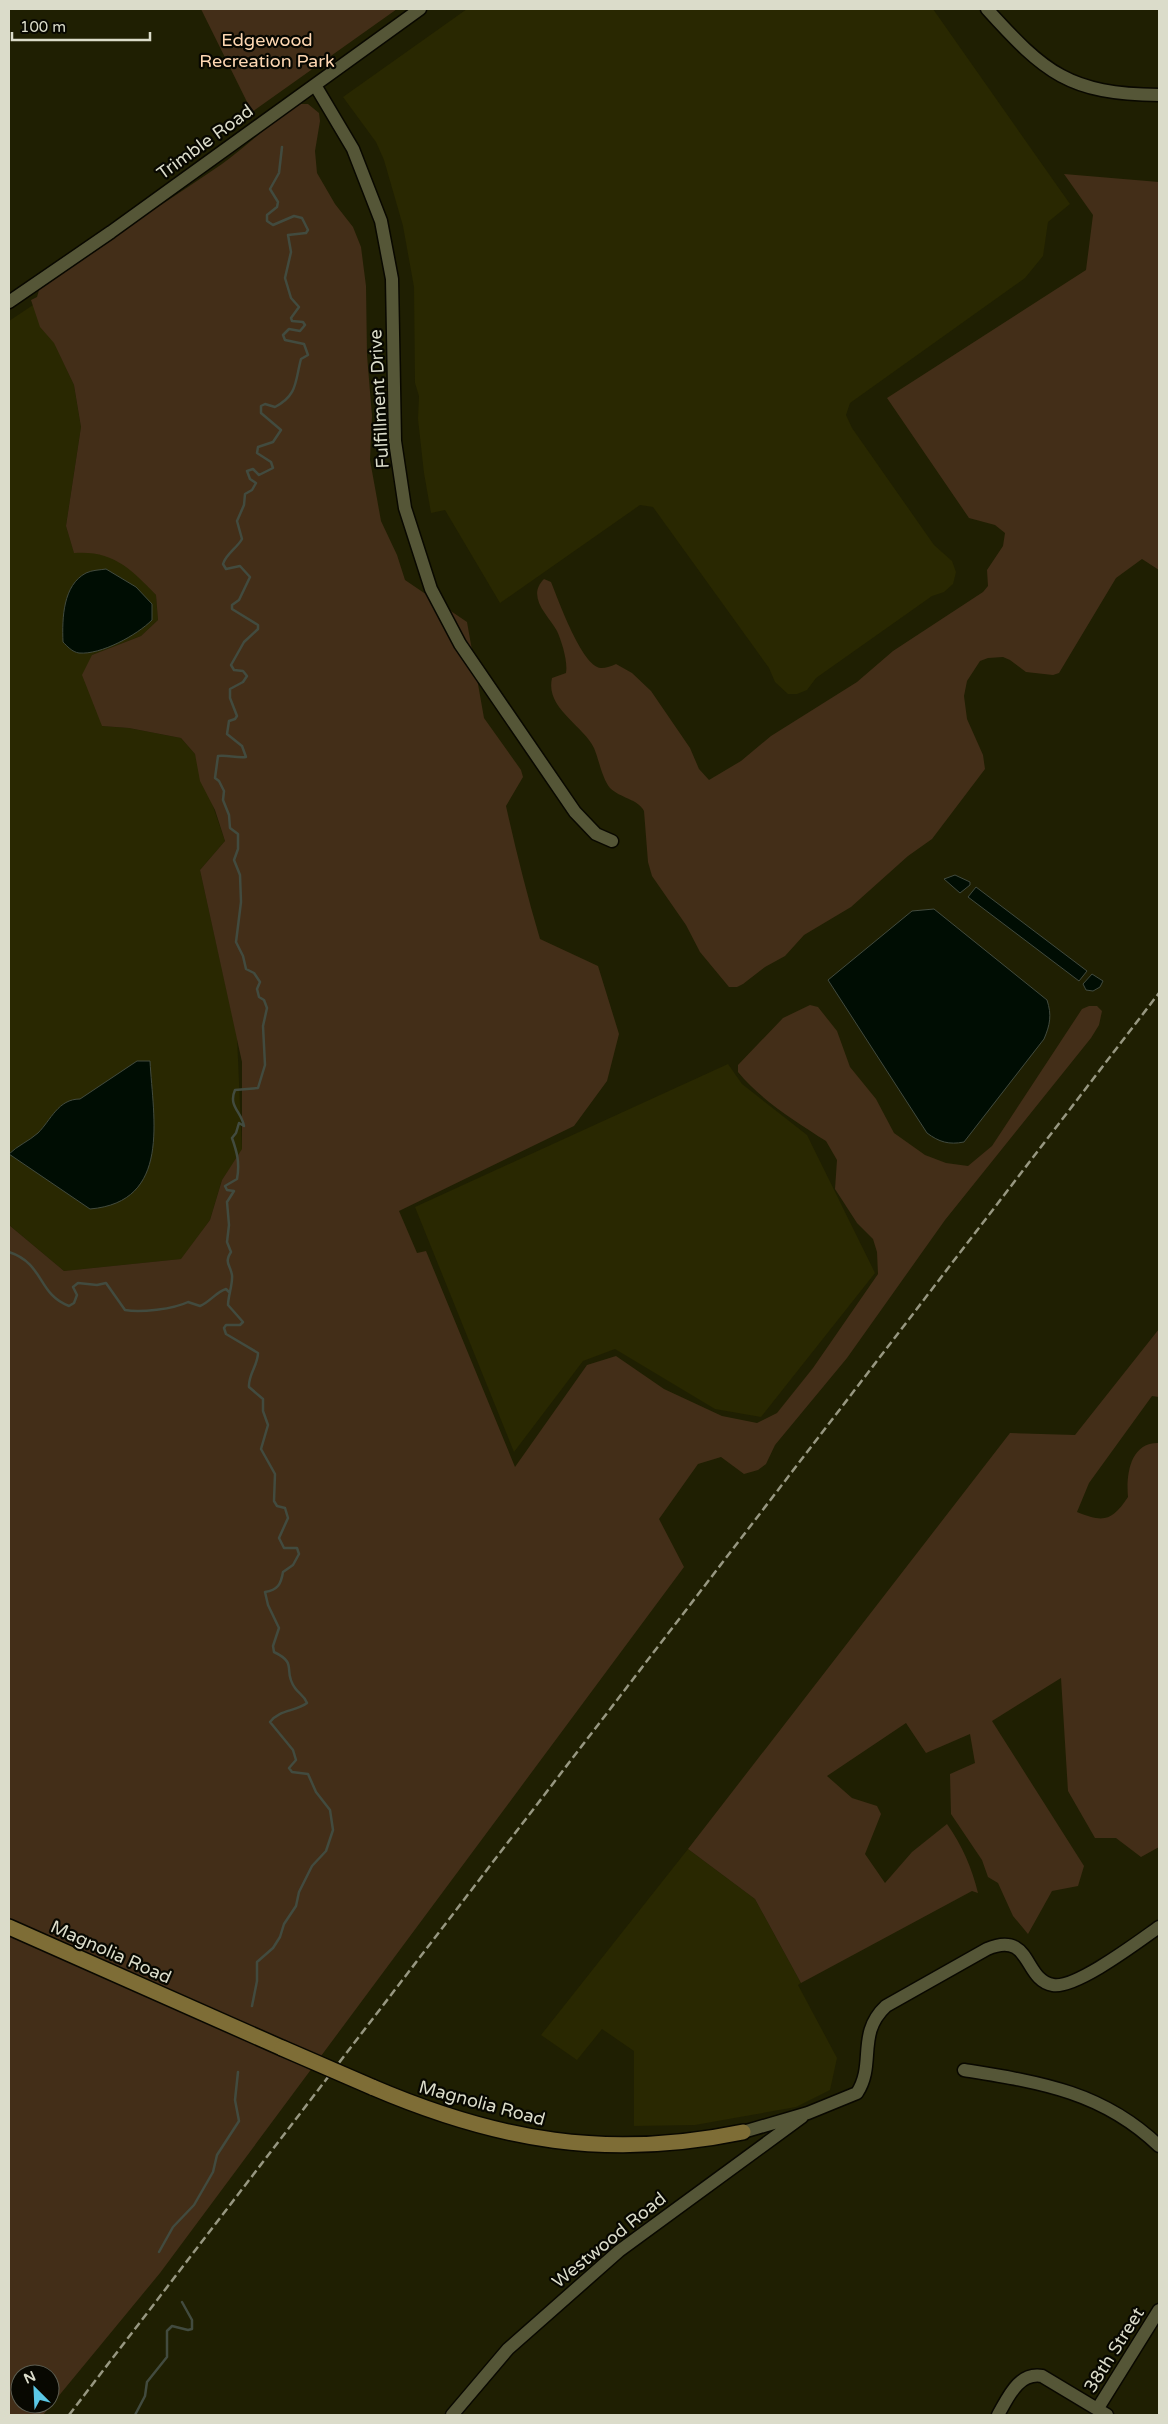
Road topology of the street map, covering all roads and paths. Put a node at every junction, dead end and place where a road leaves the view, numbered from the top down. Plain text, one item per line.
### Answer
1 (420, 9) edge
2 (987, 9) edge
3 (315, 85) junction
4 (1159, 94) edge
5 (9, 302) edge
6 (612, 841) dead end
7 (9, 1927) edge
8 (1159, 1927) edge
9 (964, 2070) dead end
10 (808, 2113) junction
11 (743, 2132) joint
12 (1159, 2146) edge
13 (1159, 2310) edge
14 (1102, 2412) edge
15 (452, 2415) edge
16 (998, 2415) edge

1 - 3 street, Trimble Road
2 - 4 street
3 - 5 street, Trimble Road
3 - 6 street, Fulfillment Drive
7 - 11 main road, Magnolia Road, bridge
8 - 10 street, Magnolia Road
9 - 12 street
10 - 11 street, Magnolia Road
10 - 15 street, Westwood Road
13 - 14 street, 38th Street
14 - 16 street

